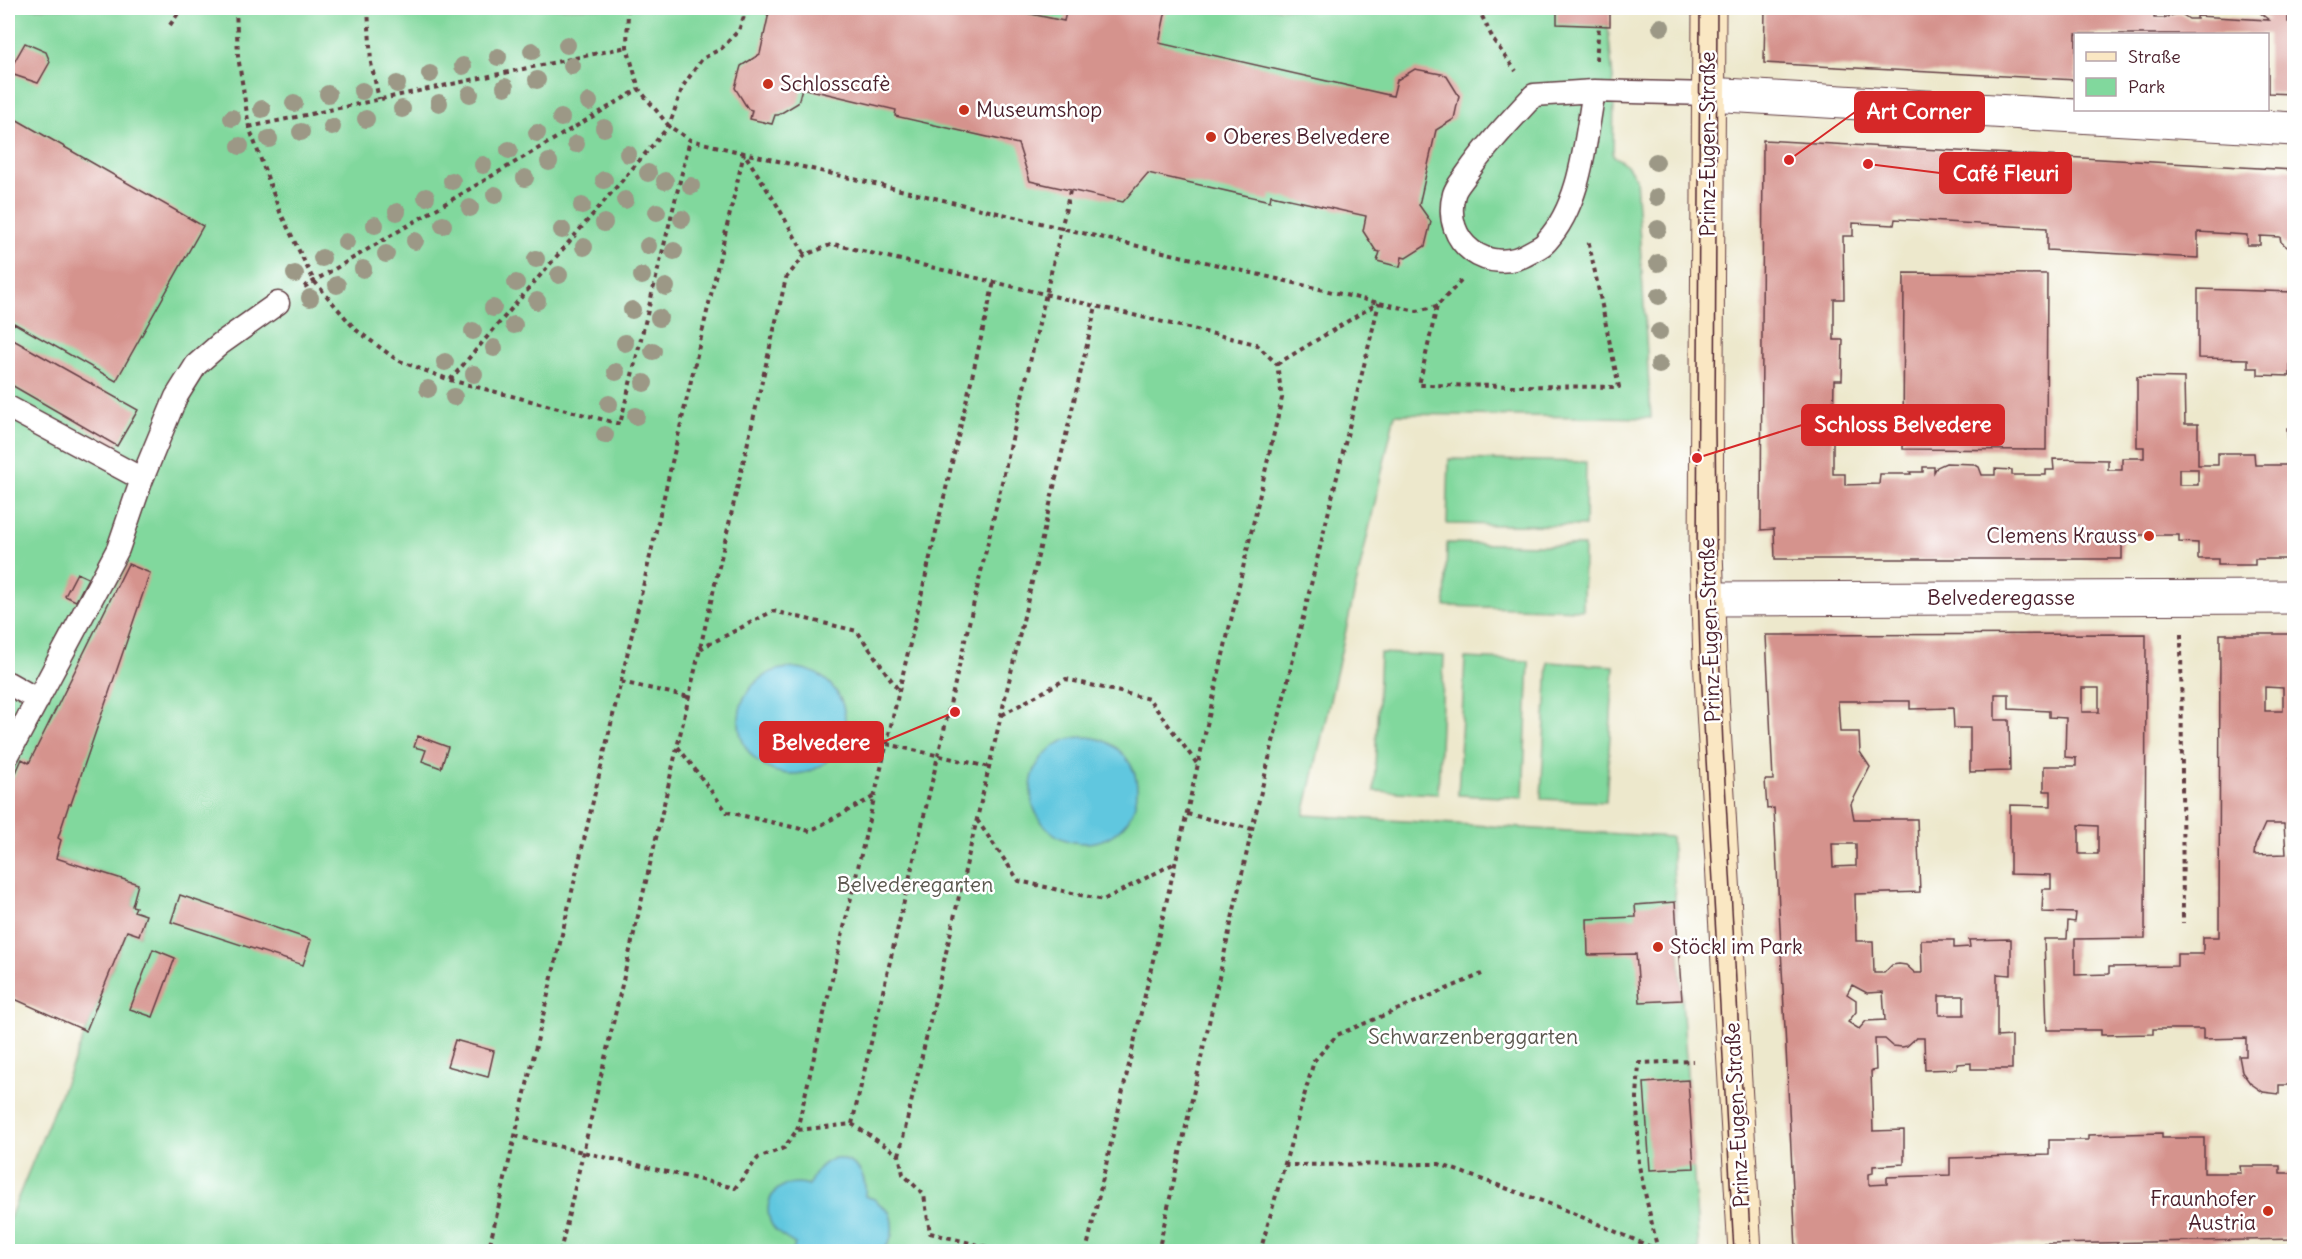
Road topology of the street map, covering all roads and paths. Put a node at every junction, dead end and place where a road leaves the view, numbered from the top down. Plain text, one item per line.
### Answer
1 (182, 8) edge
2 (236, 8) edge
3 (369, 8) edge
4 (619, 8) edge
5 (628, 8) edge
6 (740, 8) edge
7 (747, 8) edge
8 (1478, 8) edge
9 (1709, 8) edge
10 (768, 14) dead end
11 (170, 25) dead end
12 (627, 47) junction
13 (1499, 50) dead end
14 (639, 89) junction
15 (1594, 91) junction
16 (1709, 94) junction
17 (379, 99) junction
18 (669, 126) junction
19 (249, 127) junction
20 (2295, 129) edge
21 (690, 140) junction
22 (744, 153) junction
23 (1576, 183) junction
24 (1070, 191) dead end
25 (1061, 228) junction
26 (805, 255) junction
27 (314, 281) junction
28 (994, 282) junction
29 (1045, 294) junction
30 (278, 303) joint
31 (1379, 303) junction
32 (1096, 306) junction
33 (1277, 364) junction
34 (450, 380) junction
35 (8, 407) edge
36 (142, 480) junction
37 (2295, 597) edge
38 (1707, 599) junction
39 (2181, 630) dead end
40 (700, 649) junction
41 (621, 682) junction
42 (8, 683) edge
43 (899, 692) junction
44 (689, 697) junction
45 (38, 700) junction
46 (1001, 715) junction
47 (887, 744) junction
48 (678, 746) junction
49 (8, 755) edge
50 (938, 755) junction
51 (1198, 765) junction
52 (989, 767) junction
53 (875, 796) junction
54 (1187, 814) junction
55 (977, 819) junction
56 (1252, 829) junction
57 (1176, 863) junction
58 (2183, 923) dead end
59 (1482, 974) dead end
60 (1693, 1061) dead end
61 (852, 1124) junction
62 (797, 1130) junction
63 (515, 1136) junction
64 (583, 1152) junction
65 (899, 1155) junction
66 (1284, 1165) junction
67 (488, 1251) edge
68 (560, 1251) edge
69 (1007, 1251) edge
70 (1086, 1251) edge
71 (1158, 1251) edge
72 (1260, 1251) edge
73 (1658, 1251) edge
74 (1687, 1251) edge
75 (1745, 1251) edge

1 - 11 path
2 - 19 path
3 - 17 path
4 - 5 path
5 - 12 path
6 - 7 path
7 - 10 path
7 - 18 path
8 - 13 path
9 - 16 street, Prinz-Eugen-Straße
12 - 14 path
12 - 17 path
14 - 18 path
14 - 27 path
15 - 16 lane
15 - 23 lane
15 - 23 lane
16 - 20 street
16 - 38 street, Prinz-Eugen-Straße
17 - 19 path
18 - 21 path
18 - 34 path
19 - 27 path
21 - 22 path
21 - 34 path
22 - 25 path
22 - 26 path
22 - 41 path
23 - 31 path
24 - 25 path
25 - 29 path
25 - 31 path
26 - 28 path
26 - 40 path
27 - 30 path
27 - 34 path
28 - 29 path
28 - 43 path
29 - 32 path
29 - 50 path
30 - 36 lane
31 - 33 path
31 - 56 path
32 - 33 path
32 - 46 path
33 - 51 path
35 - 36 lane
36 - 45 lane
37 - 38 street, Belvederegasse
38 - 75 street, Prinz-Eugen-Straße
39 - 58 path
40 - 43 path
40 - 44 path
41 - 44 path
41 - 63 path
42 - 45 lane
43 - 47 path
44 - 48 path
45 - 49 lane
46 - 51 path
46 - 52 path
47 - 50 path
47 - 53 path
48 - 53 path
48 - 64 path
50 - 52 path
50 - 61 path
51 - 54 path
52 - 55 path
53 - 62 path
54 - 56 path
54 - 57 path
55 - 57 path
55 - 65 path
56 - 71 path
57 - 70 path
59 - 66 path
60 - 73 path
61 - 62 path
61 - 65 path
62 - 64 path
63 - 64 path
63 - 67 path
64 - 68 path
65 - 69 path
66 - 72 path
66 - 73 path
73 - 74 path

